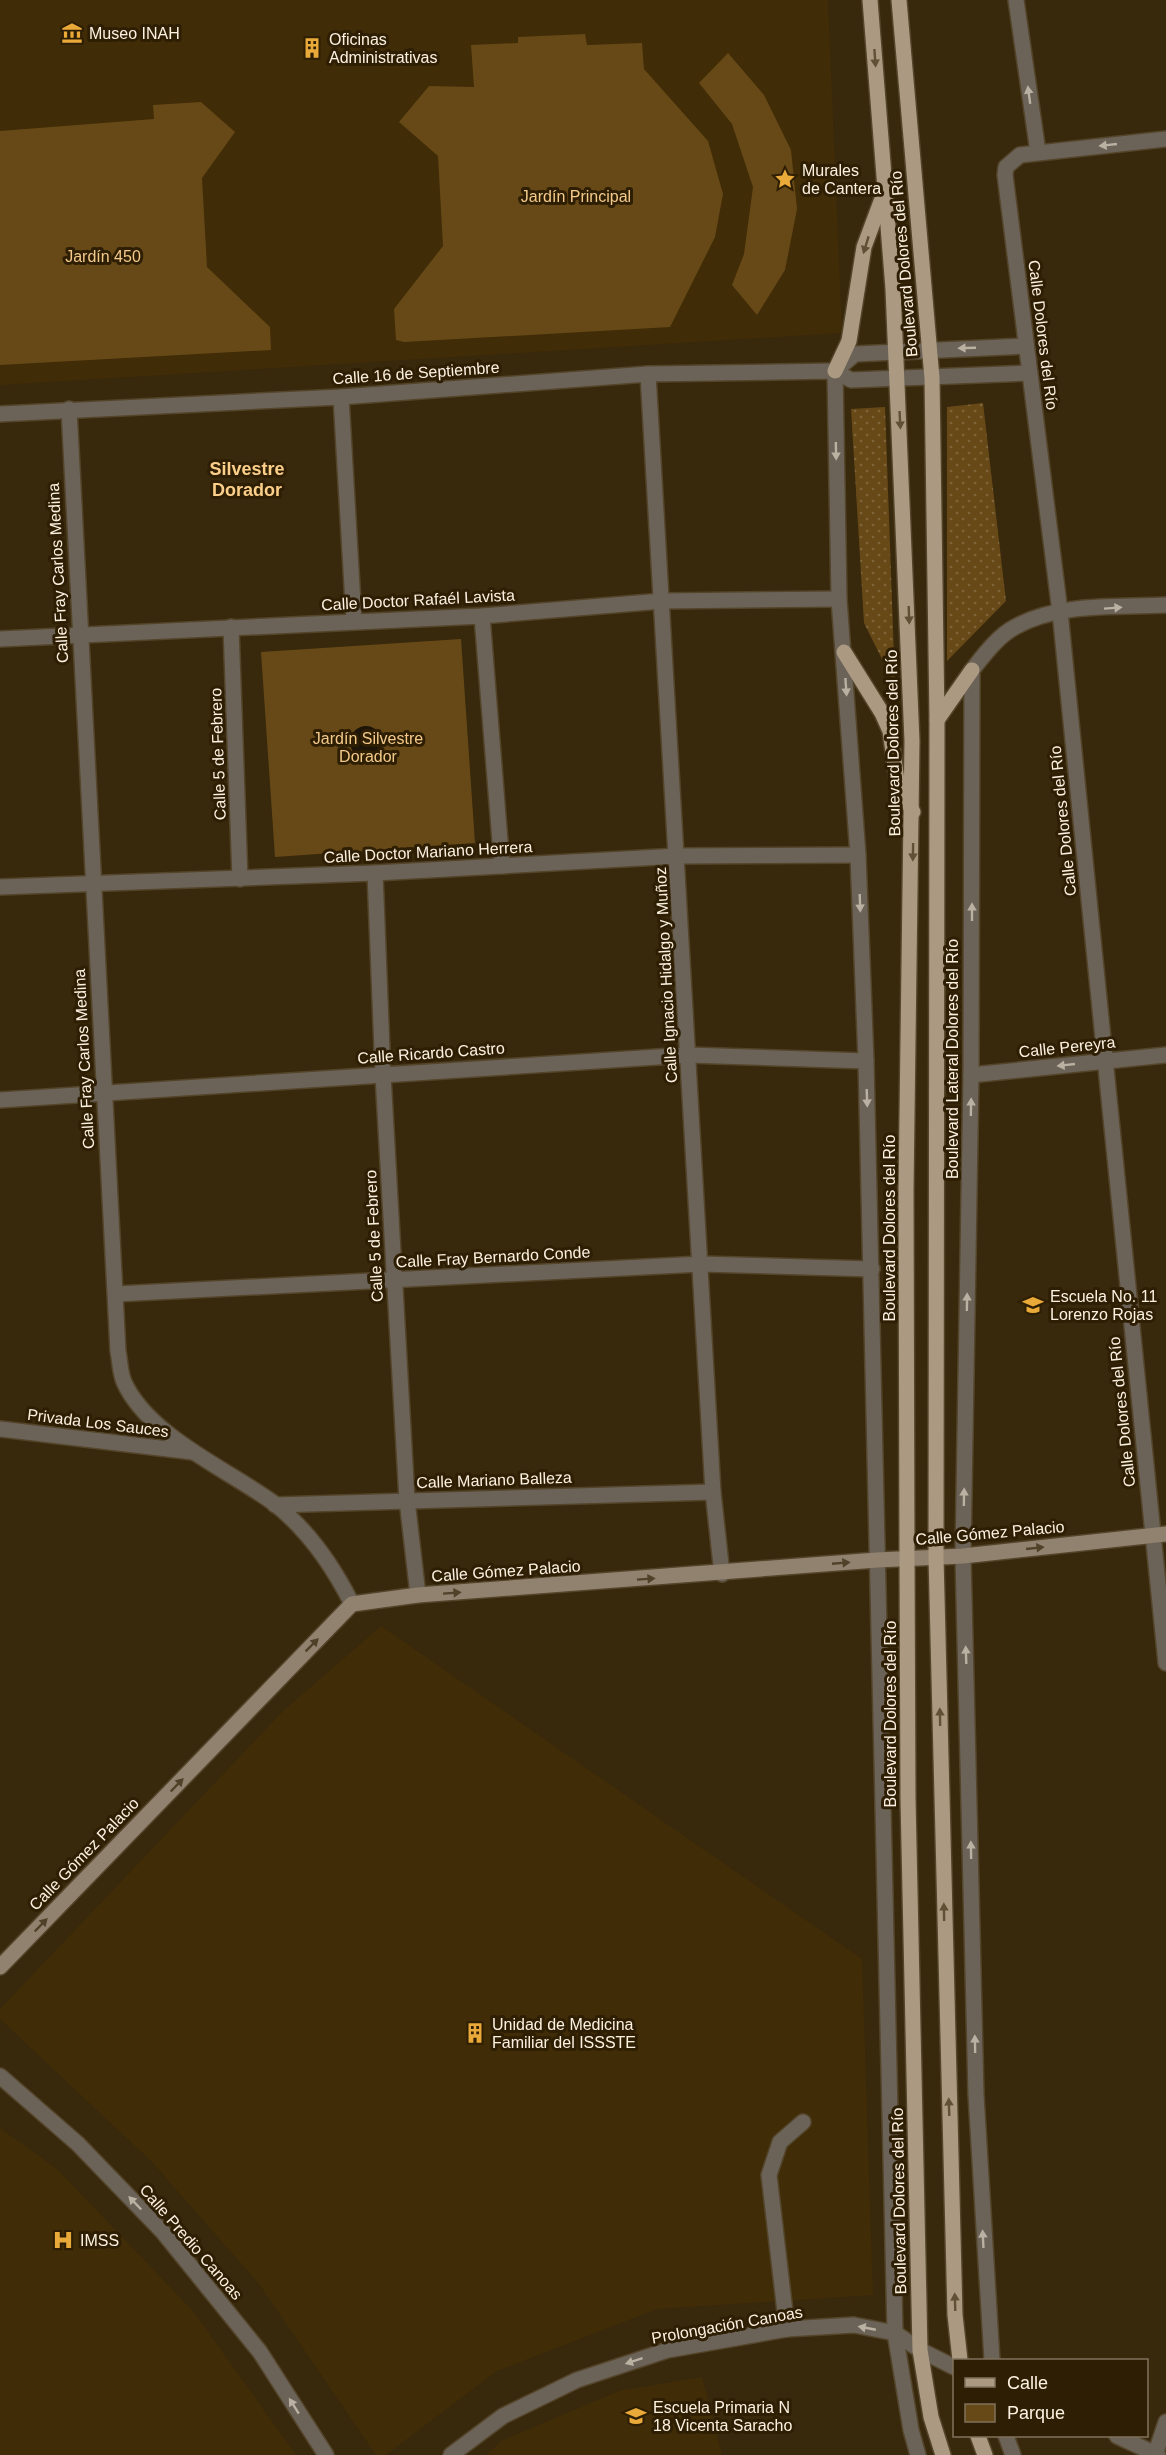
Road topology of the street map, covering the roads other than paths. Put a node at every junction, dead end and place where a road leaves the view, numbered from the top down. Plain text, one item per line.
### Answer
1 (870, 0) edge
2 (899, 0) edge
3 (1016, 0) edge
4 (1166, 140) edge
5 (1038, 152) junction
6 (885, 190) junction
7 (1026, 346) junction
8 (929, 349) junction
9 (896, 351) junction
10 (835, 371) junction
11 (1029, 373) junction
12 (648, 374) junction
13 (898, 378) junction
14 (932, 378) junction
15 (341, 397) junction
16 (69, 409) junction
17 (0, 414) edge
18 (839, 599) junction
19 (662, 601) junction
20 (1166, 605) edge
21 (1060, 612) junction
22 (482, 616) junction
23 (354, 621) junction
24 (231, 627) junction
25 (79, 635) junction
26 (0, 639) edge
27 (844, 652) junction
28 (972, 670) junction
29 (937, 720) junction
30 (913, 813) junction
31 (858, 855) junction
32 (678, 856) junction
33 (502, 866) junction
34 (375, 873) junction
35 (240, 879) junction
36 (92, 883) junction
37 (0, 887) edge
38 (688, 1055) junction
39 (1166, 1055) edge
40 (866, 1061) junction
41 (1106, 1061) junction
42 (383, 1075) junction
43 (971, 1075) junction
44 (104, 1094) junction
45 (0, 1100) edge
46 (701, 1264) junction
47 (872, 1269) junction
48 (394, 1280) junction
49 (116, 1294) junction
50 (0, 1429) edge
51 (193, 1452) junction
52 (713, 1492) junction
53 (407, 1500) junction
54 (275, 1505) junction
55 (1159, 1535) edge
56 (963, 1556) junction
57 (936, 1557) junction
58 (907, 1558) junction
59 (877, 1560) junction
60 (722, 1574) junction
61 (418, 1595) junction
62 (352, 1604) junction
63 (1166, 1663) edge
64 (0, 1967) edge
65 (0, 2076) edge
66 (803, 2122) dead end
67 (787, 2329) junction
68 (895, 2333) junction
69 (920, 2350) junction
70 (960, 2359) edge
71 (992, 2359) edge
72 (953, 2366) edge
73 (1166, 2422) edge
74 (978, 2437) edge
75 (1006, 2437) edge
76 (1119, 2437) edge
77 (326, 2455) edge
78 (451, 2455) edge
79 (918, 2455) edge
80 (943, 2455) edge
81 (986, 2455) edge
82 (1013, 2455) edge
83 (1156, 2455) edge

1 -> 6 main road, Boulevard Dolores del Río
2 - 8 main road, Boulevard Dolores del Río
5 -> 3 street
4 -> 5 street, Calle Dolores del Río
5 - 7 street, Calle Dolores del Río
6 - 9 main road, Boulevard Dolores del Río
6 -> 10 main road
7 -> 8 street
7 - 11 street, Calle Dolores del Río
8 - 9 street
8 - 14 main road, Boulevard Dolores del Río
9 - 10 street
9 - 13 main road, Boulevard Dolores del Río
10 - 12 street, Calle 16 de Septiembre
10 - 13 street, Calle 16 de Septiembre
10 -> 18 street
11 - 14 street, Calle 16 de Septiembre
11 - 21 street, Calle Dolores del Río
12 - 15 street, Calle 16 de Septiembre
12 - 19 street, Calle Ignacio Hidalgo y Muñoz
13 - 14 street, Calle 16 de Septiembre
13 -> 30 main road, Boulevard Dolores del Río
14 - 29 main road, Boulevard Dolores del Río
15 - 16 street, Calle 16 de Septiembre
15 - 23 street
16 - 17 street, Calle 16 de Septiembre
16 - 25 street, Calle Fray Carlos Medina
18 - 19 street, Calle Doctor Rafaél Lavista
18 - 27 street
19 - 22 street, Calle Doctor Rafaél Lavista
19 - 32 street, Calle Ignacio Hidalgo y Muñoz
21 -> 20 street
21 - 28 street
21 - 41 street, Calle Dolores del Río
22 - 23 street, Calle Doctor Rafaél Lavista
22 - 33 street
23 - 24 street, Calle Doctor Rafaél Lavista
24 - 25 street, Calle Doctor Rafaél Lavista
24 - 35 street, Calle 5 de Febrero
25 - 26 street, Calle Doctor Rafaél Lavista
25 - 36 street, Calle Fray Carlos Medina
27 - 30 main road
27 -> 31 street
28 - 29 main road
43 -> 28 street, Boulevard Lateral Dolores del Río
29 - 57 main road, Boulevard Dolores del Río
30 -> 58 main road, Boulevard Dolores del Río
31 - 32 street, Calle Doctor Mariano Herrera
31 -> 40 street
32 - 33 street, Calle Doctor Mariano Herrera
32 - 38 street, Calle Ignacio Hidalgo y Muñoz
33 - 34 street, Calle Doctor Mariano Herrera
34 - 35 street, Calle Doctor Mariano Herrera
34 - 42 street, Calle 5 de Febrero
35 - 36 street, Calle Doctor Mariano Herrera
36 - 37 street, Calle Doctor Mariano Herrera
36 - 44 street, Calle Fray Carlos Medina
38 - 40 street, Calle Ricardo Castro
38 - 42 street, Calle Ricardo Castro
38 - 46 street, Calle Ignacio Hidalgo y Muñoz
39 - 41 street, Calle Pereyra
40 -> 47 street
41 -> 43 street, Calle Pereyra
41 - 55 street, Calle Dolores del Río
42 - 44 street, Calle Ricardo Castro
42 - 48 street, Calle 5 de Febrero
56 -> 43 street, Boulevard Lateral Dolores del Río
44 - 45 street, Calle Ricardo Castro
44 - 49 street, Calle Fray Carlos Medina
46 - 47 street, Calle Fray Bernardo Conde
46 - 48 street, Calle Fray Bernardo Conde
46 - 52 street, Calle Ignacio Hidalgo y Muñoz
47 - 59 street
48 - 49 street, Calle Fray Bernardo Conde
48 - 53 street, Calle 5 de Febrero
49 - 51 street, Calle Fray Carlos Medina
50 - 51 street, Privada Los Sauces
51 - 54 street, Calle Fray Carlos Medina
52 - 53 street, Calle Mariano Balleza
52 - 60 street, Calle Ignacio Hidalgo y Muñoz
53 - 54 street, Calle Mariano Balleza
53 - 61 street, Calle 5 de Febrero
54 - 62 street, Calle Fray Carlos Medina
56 -> 55 street, Calle Gómez Palacio
55 - 63 street, Calle Dolores del Río
56 - 57 street, Calle Gómez Palacio
71 -> 56 street, Boulevard Lateral Dolores del Río
57 - 58 street, Calle Gómez Palacio
70 -> 57 main road, Boulevard Dolores del Río
58 - 59 street, Calle Gómez Palacio
58 - 69 main road, Boulevard Dolores del Río
60 -> 59 street, Calle Gómez Palacio
59 - 68 street
61 -> 60 street, Calle Gómez Palacio
61 - 62 street, Calle Gómez Palacio
64 -> 62 street, Calle Gómez Palacio
77 -> 65 street, Calle Predio Canoas
66 - 67 street
68 -> 67 street, Prolongación Canoas
67 -> 78 street, Prolongación Canoas
68 - 69 street, Prolongación Canoas
68 - 79 street
69 - 72 street, Prolongación Canoas
69 - 80 main road, Boulevard Dolores del Río
73 - 83 street
74 - 81 main road
75 - 82 street
76 - 83 street

